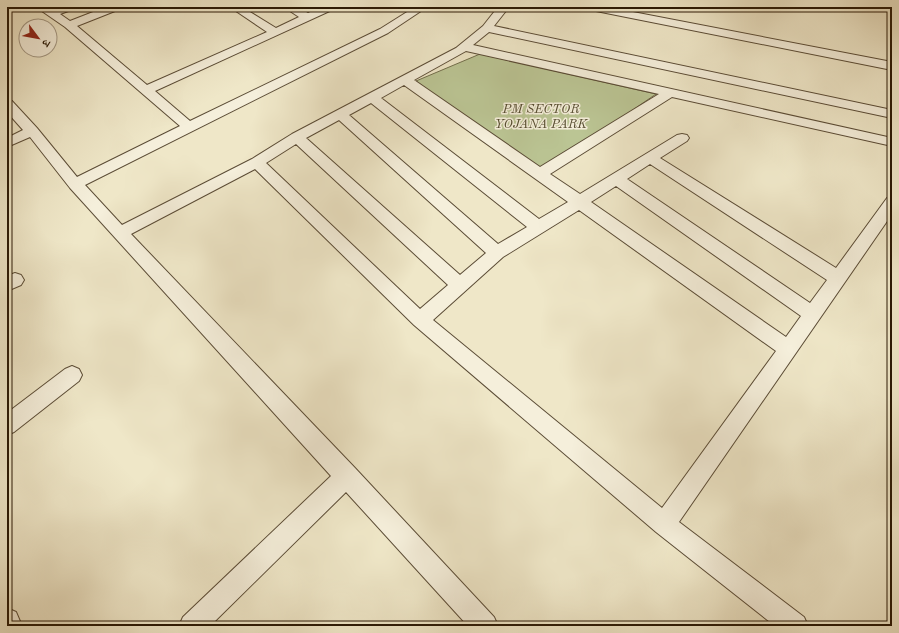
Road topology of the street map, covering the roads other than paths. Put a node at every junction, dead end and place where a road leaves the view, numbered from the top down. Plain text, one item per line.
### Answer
1 (70, 7) edge
2 (116, 7) edge
3 (234, 7) edge
4 (289, 7) edge
5 (330, 7) edge
6 (422, 7) edge
7 (504, 7) edge
8 (591, 7) edge
9 (46, 10) edge
10 (307, 18) junction
11 (68, 25) junction
12 (486, 28) junction
13 (275, 32) junction
14 (465, 47) junction
15 (892, 66) edge
16 (406, 80) junction
17 (145, 91) junction
18 (671, 92) junction
19 (372, 98) junction
20 (7, 104) edge
21 (890, 113) edge
22 (340, 114) junction
23 (190, 128) junction
24 (32, 131) junction
25 (297, 137) junction
26 (682, 138) dead end
27 (892, 142) edge
28 (7, 143) edge
29 (650, 158) junction
30 (257, 162) junction
31 (539, 174) junction
32 (617, 179) junction
33 (76, 184) junction
34 (578, 202) junction
35 (892, 202) edge
36 (538, 227) junction
37 (120, 233) junction
38 (497, 253) junction
39 (838, 278) junction
40 (460, 285) junction
41 (812, 314) junction
42 (420, 320) junction
43 (788, 349) junction
44 (72, 375) dead end
45 (7, 425) edge
46 (347, 476) junction
47 (664, 524) junction
48 (7, 621) edge
49 (9, 626) edge
50 (192, 626) edge
51 (485, 626) edge
52 (795, 626) edge

1 - 9 street
2 - 11 street
3 - 13 street
4 - 10 street
5 - 10 street
6 - 23 street
7 - 12 street
8 - 15 street
9 - 11 street
10 - 13 street
11 - 17 street
12 - 14 street
12 - 21 street
13 - 17 street
14 - 16 street
14 - 18 street
16 - 19 street
16 - 31 street
17 - 23 street
18 - 27 street
18 - 31 street
19 - 22 street
19 - 36 street
20 - 24 street
21 - 27 street
22 - 25 street
22 - 38 street
23 - 33 street
24 - 28 street
24 - 33 street
25 - 30 street
25 - 40 street
26 - 29 street
29 - 32 street
29 - 39 street
30 - 37 street
30 - 42 street
31 - 34 street
32 - 34 street
32 - 41 street
33 - 37 street
34 - 36 street
34 - 43 street
35 - 39 street
36 - 38 street
37 - 46 street
38 - 40 street
39 - 41 street
40 - 42 street
41 - 43 street
42 - 47 street
43 - 47 street
44 - 45 street
46 - 50 street
46 - 51 street
47 - 52 street
48 - 49 street

